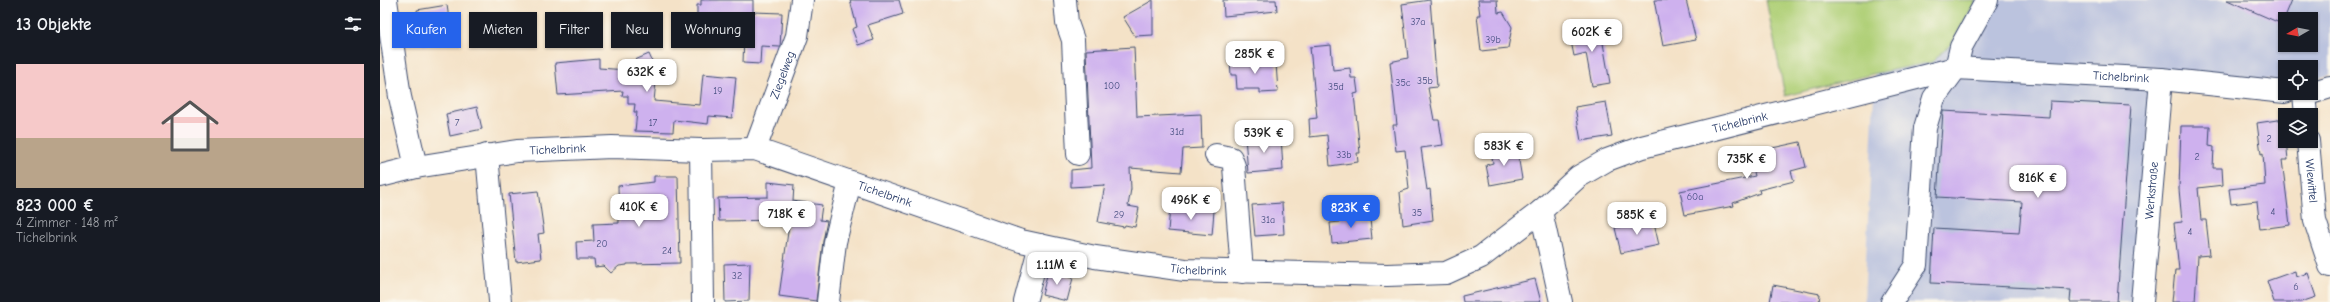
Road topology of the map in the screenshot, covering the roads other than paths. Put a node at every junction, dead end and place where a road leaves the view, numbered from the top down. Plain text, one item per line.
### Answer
1 (386, 0) edge
2 (802, 0) edge
3 (1065, 0) edge
4 (1987, 0) edge
5 (1956, 68) junction
6 (2161, 79) junction
7 (2330, 87) edge
8 (2318, 91) edge
9 (2278, 94) edge
10 (2309, 148) edge
11 (755, 149) junction
12 (701, 150) junction
13 (1078, 154) dead end
14 (487, 155) junction
15 (1216, 155) dead end
16 (416, 167) junction
17 (380, 176) edge
18 (850, 182) junction
19 (1541, 211) junction
20 (1040, 245) junction
21 (2330, 266) edge
22 (1242, 272) junction
23 (500, 300) dead end
24 (703, 302) edge
25 (828, 302) edge
26 (1026, 302) edge
27 (1561, 302) edge
28 (1892, 302) edge
29 (2142, 302) edge

1 - 16 street
2 - 11 street, Ziegelweg
3 - 13 street
4 - 5 street
5 - 6 street, Tichelbrink
5 - 19 street, Tichelbrink
5 - 28 street
6 - 9 street, Tichelbrink
6 - 29 street, Werkstraße
7 - 8 street, Tichelbrink
10 - 21 street, Wiewittel
11 - 12 street, Tichelbrink
11 - 18 street, Tichelbrink
12 - 14 street, Tichelbrink
12 - 24 street
14 - 16 street, Tichelbrink
14 - 23 street
15 - 22 street
16 - 17 street, Tichelbrink
18 - 20 street, Tichelbrink
18 - 25 street, Tichelbrink
19 - 22 street, Tichelbrink
19 - 27 street
20 - 22 street, Tichelbrink
20 - 26 street

